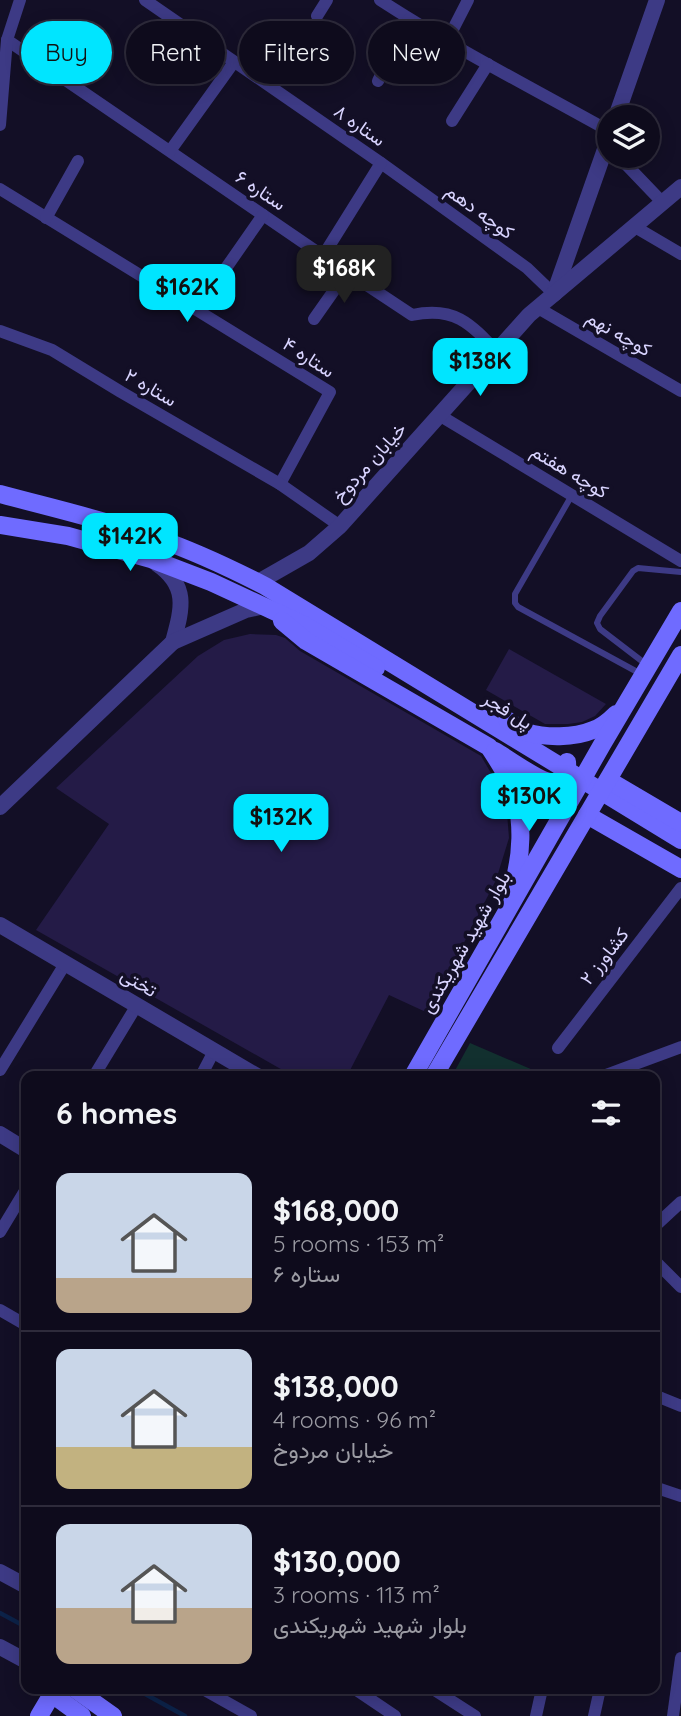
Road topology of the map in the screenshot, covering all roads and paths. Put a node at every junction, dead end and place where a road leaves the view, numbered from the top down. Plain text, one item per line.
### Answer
1 (20, 0) edge
2 (145, 0) edge
3 (327, 0) edge
4 (380, 0) edge
5 (468, 0) edge
6 (657, 0) edge
7 (317, 16) dead end
8 (409, 19) joint
9 (412, 21) edge
10 (457, 21) edge
11 (8, 40) junction
12 (465, 51) edge
13 (234, 62) junction
14 (488, 64) junction
15 (1, 105) edge
16 (620, 105) edge
17 (452, 121) dead end
18 (0, 125) edge
19 (597, 135) edge
20 (170, 151) junction
21 (78, 161) dead end
22 (380, 163) junction
23 (601, 168) edge
24 (632, 168) edge
25 (681, 187) edge
26 (0, 189) edge
27 (663, 203) junction
28 (263, 215) junction
29 (46, 218) junction
30 (635, 227) junction
31 (681, 254) edge
32 (323, 256) junction
33 (226, 268) dead end
34 (347, 272) junction
35 (554, 294) junction
36 (538, 308) junction
37 (314, 319) dead end
38 (0, 331) edge
39 (497, 352) junction
40 (681, 391) edge
41 (439, 415) junction
42 (280, 484) junction
43 (0, 494) edge
44 (572, 495) junction
45 (0, 526) edge
46 (340, 526) junction
47 (151, 559) junction
48 (681, 561) edge
49 (234, 571) junction
50 (681, 572) edge
51 (260, 581) junction
52 (264, 606) junction
53 (681, 611) edge
54 (310, 621) junction
55 (173, 642) junction
56 (679, 664) edge
57 (646, 671) junction
58 (624, 707) junction
59 (525, 732) junction
60 (489, 747) junction
61 (608, 780) junction
62 (0, 807) edge
63 (587, 815) junction
64 (681, 823) edge
65 (681, 840) edge
66 (681, 852) edge
67 (681, 869) edge
68 (681, 888) edge
69 (0, 925) edge
70 (498, 927) junction
71 (65, 964) junction
72 (137, 1005) junction
73 (681, 1046) edge
74 (558, 1048) dead end
75 (214, 1051) junction
76 (0, 1070) edge
77 (97, 1071) edge
78 (204, 1071) edge
79 (248, 1071) edge
80 (416, 1071) edge
81 (437, 1071) edge
82 (616, 1071) edge
83 (0, 1134) edge
84 (21, 1147) edge
85 (21, 1197) edge
86 (681, 1202) edge
87 (660, 1221) edge
88 (0, 1232) edge
89 (660, 1266) edge
90 (681, 1287) edge
91 (0, 1310) edge
92 (21, 1322) edge
93 (660, 1397) edge
94 (681, 1406) edge
95 (660, 1489) edge
96 (681, 1496) edge
97 (0, 1572) edge
98 (21, 1583) edge
99 (681, 1658) edge
100 (679, 1677) edge
101 (52, 1694) edge
102 (56, 1694) edge
103 (75, 1694) edge
104 (83, 1694) edge
105 (212, 1694) edge
106 (362, 1694) edge
107 (441, 1694) edge
108 (541, 1694) edge
109 (599, 1694) edge
110 (70, 1713) edge
111 (39, 1716) edge
112 (113, 1716) edge
113 (251, 1716) edge
114 (395, 1716) edge
115 (475, 1716) edge
116 (536, 1716) edge
117 (594, 1716) edge
118 (673, 1716) edge

1 - 11 street
2 - 13 street, ستاره ۸
3 - 7 street
4 - 8 street
5 - 10 street
6 - 16 street
8 - 9 street
11 - 15 street
11 - 20 street, ستاره ۶
12 - 14 street
13 - 20 street
13 - 22 street, ستاره ۸
14 - 17 street
14 - 19 street
15 - 18 street
20 - 28 street, ستاره ۶
21 - 29 street
22 - 32 street
22 - 35 street, کوچه دهم
23 - 35 street
24 - 27 street
25 - 27 street, خیابان مردوخ
26 - 29 street, ستاره ۴
27 - 30 street, خیابان مردوخ
28 - 32 street, ستاره ۶
28 - 33 street
29 - 42 street, ستاره ۴
30 - 31 street
30 - 35 street, خیابان مردوخ
32 - 34 street, ستاره ۶
34 - 37 street
34 - 39 street, ستاره ۶
35 - 36 street, خیابان مردوخ
36 - 39 street, خیابان مردوخ
36 - 40 street, کوچه نهم
38 - 42 street, ستاره ۲
39 - 41 street, خیابان مردوخ
41 - 44 street, کوچه هفتم
41 - 46 street, خیابان مردوخ
42 - 46 street, ستاره ۲
43 - 49 main road
44 - 48 street, کوچه هفتم
44 - 57 lane
45 - 47 main road
46 - 51 street, خیابان مردوخ
47 - 52 main road
47 - 55 street
49 - 51 main road
49 - 54 main road
50 - 57 lane
51 - 59 main road
52 - 54 main road
52 - 55 street
52 - 60 main road
53 - 57 main road, بلوار شهید شهریکندی
54 - 65 main road, پل فجر
54 - 66 main road
55 - 62 street
56 - 61 main road
57 - 58 main road, بلوار شهید شهریکندی
58 - 59 main road
58 - 70 main road, بلوار شهید شهریکندی
59 - 60 main road
60 - 70 main road
61 - 63 main road
61 - 64 main road
63 - 67 main road
63 - 81 main road
68 - 74 street, کشاورز ۲
69 - 71 street, تختی
70 - 80 main road, بلوار شهید شهریکندی
71 - 72 street, تختی
71 - 76 street
72 - 75 street, تختی
72 - 77 street
73 - 82 street
75 - 78 street
75 - 79 street, تختی
83 - 84 street
85 - 88 street
86 - 87 street
89 - 90 street
91 - 92 street
93 - 94 street
95 - 96 street
97 - 98 street
99 - 100 street
100 - 118 street
101 - 111 main road
102 - 110 main road
103 - 110 main road
104 - 112 main road
105 - 113 street
106 - 114 street
107 - 115 street
108 - 116 street
109 - 117 street

